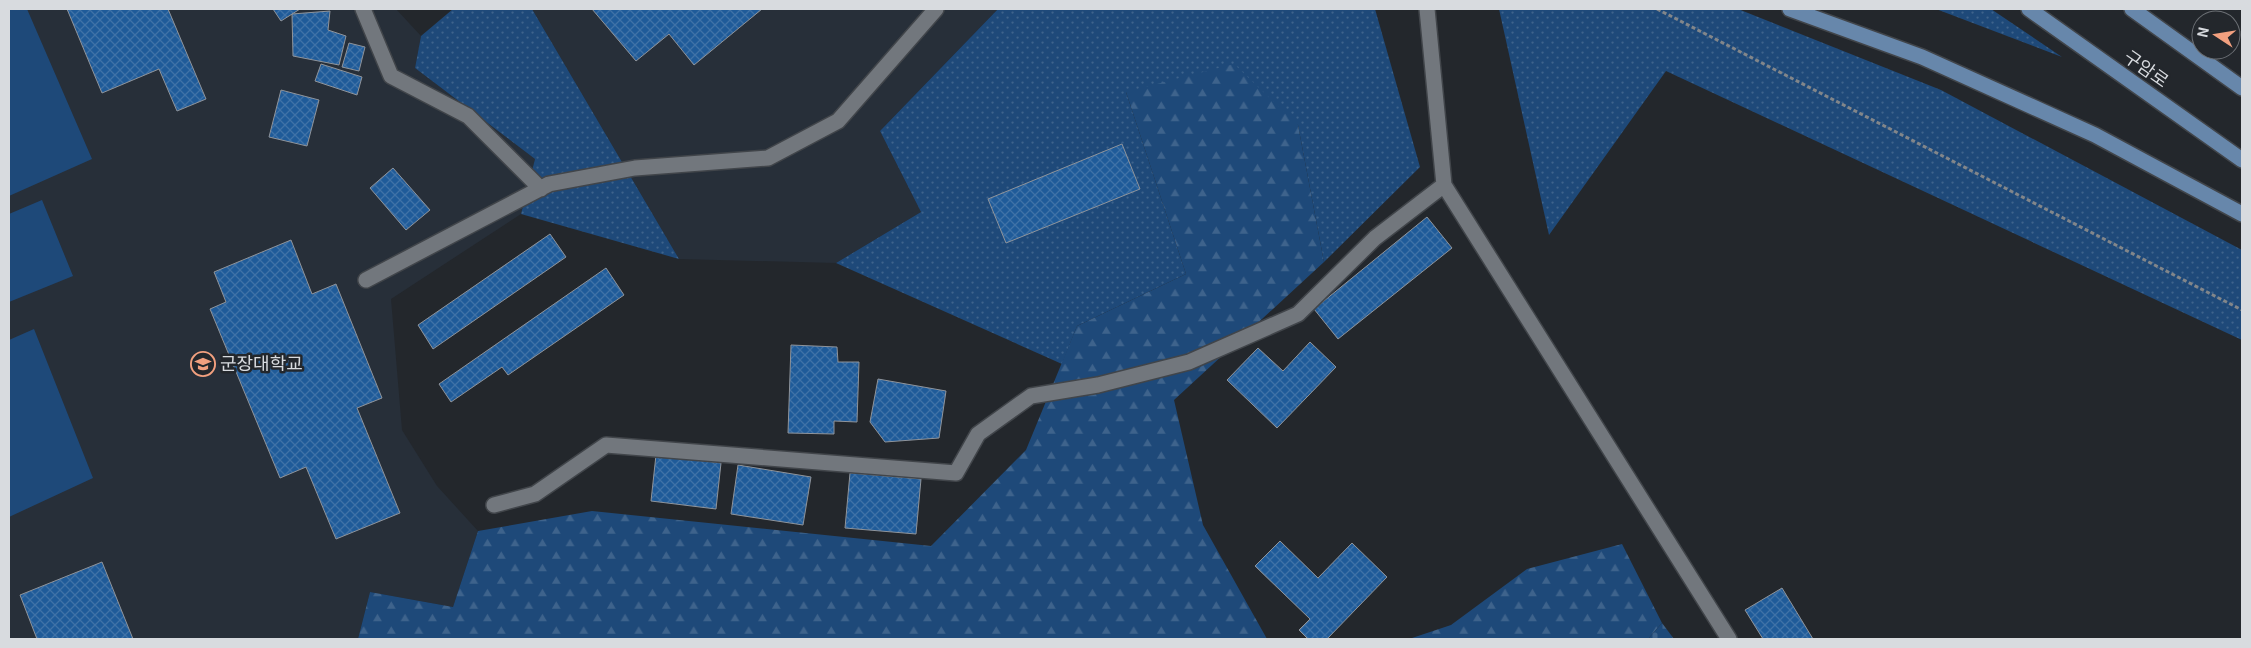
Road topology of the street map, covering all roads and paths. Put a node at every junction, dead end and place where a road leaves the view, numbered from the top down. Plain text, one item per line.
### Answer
1 (363, 9) edge
2 (936, 9) edge
3 (1427, 9) edge
4 (1657, 9) edge
5 (1790, 9) edge
6 (2029, 9) edge
7 (2132, 9) edge
8 (2242, 88) edge
9 (2242, 160) edge
10 (1444, 186) junction
11 (541, 189) junction
12 (2242, 214) edge
13 (366, 280) dead end
14 (2242, 310) edge
15 (494, 505) dead end
16 (1729, 639) edge

1 - 11 street
2 - 11 street
3 - 10 street
4 - 14 path
5 - 12 main road
6 - 9 main road, 구암로
7 - 8 main road
10 - 15 street
10 - 16 street
11 - 13 street

